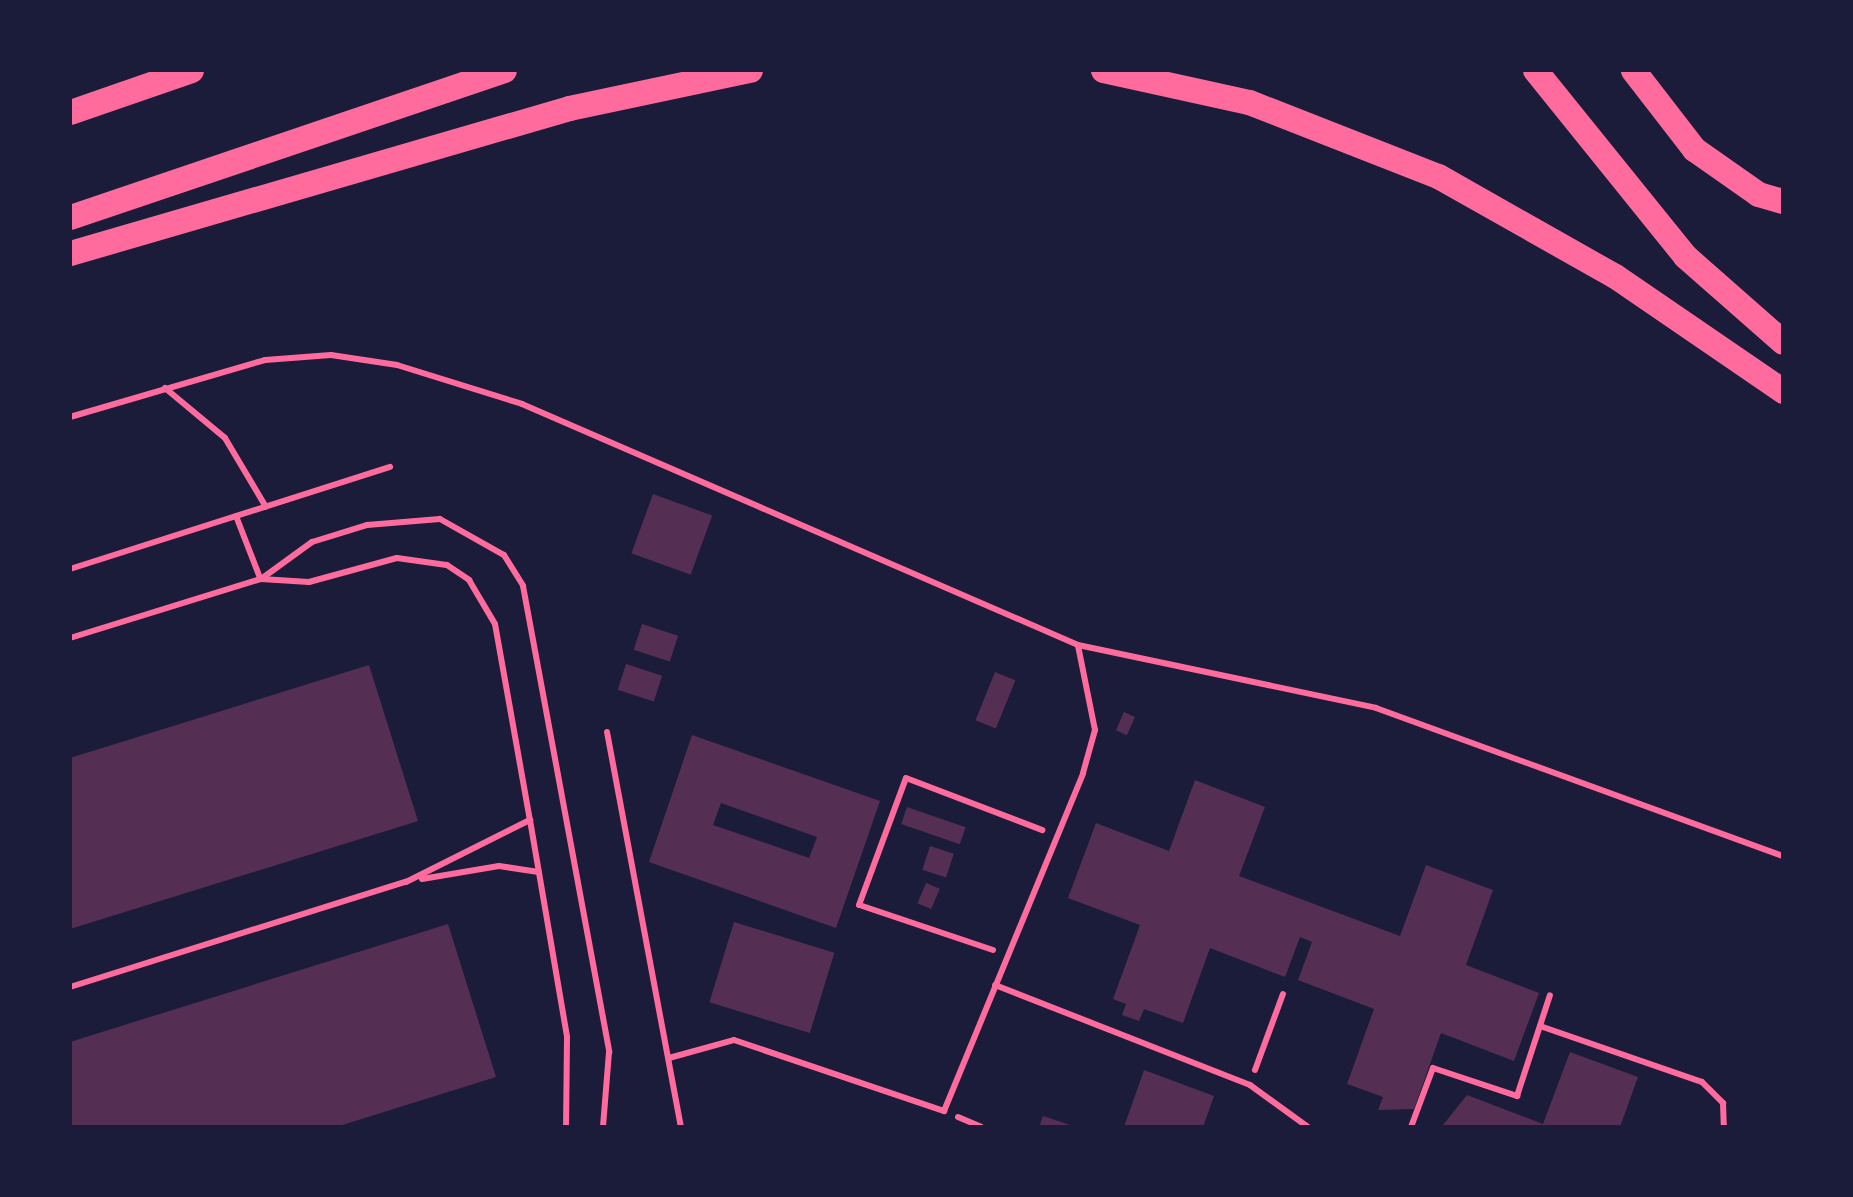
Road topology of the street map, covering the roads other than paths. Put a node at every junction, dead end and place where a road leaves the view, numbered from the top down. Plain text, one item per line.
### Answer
1 (191, 70) edge
2 (504, 70) edge
3 (750, 70) edge
4 (1103, 70) edge
5 (1535, 70) edge
6 (1633, 70) edge
7 (70, 112) edge
8 (1783, 200) edge
9 (70, 216) edge
10 (70, 253) edge
11 (1783, 342) edge
12 (164, 388) junction
13 (1783, 391) edge
14 (70, 417) edge
15 (390, 467) dead end
16 (266, 506) junction
17 (236, 516) junction
18 (70, 568) edge
19 (261, 580) junction
20 (70, 638) edge
21 (1078, 644) junction
22 (607, 732) dead end
23 (530, 820) junction
24 (1783, 856) edge
25 (539, 872) junction
26 (406, 882) junction
27 (996, 985) junction
28 (70, 987) edge
29 (669, 1058) junction
30 (566, 1127) edge
31 (603, 1127) edge
32 (681, 1127) edge
33 (1308, 1127) edge

1 - 7 highway
2 - 9 highway
3 - 10 highway
4 - 13 highway
5 - 11 highway
6 - 8 highway
12 - 14 lane
12 - 16 lane
12 - 21 lane
15 - 16 lane
16 - 17 lane
17 - 18 lane
17 - 19 lane
19 - 20 lane
19 - 23 lane
19 - 31 lane
21 - 24 lane
21 - 27 lane
22 - 29 lane
23 - 25 lane
23 - 26 lane
25 - 26 lane
25 - 30 lane
26 - 28 lane
27 - 29 lane
27 - 33 lane
29 - 32 lane

